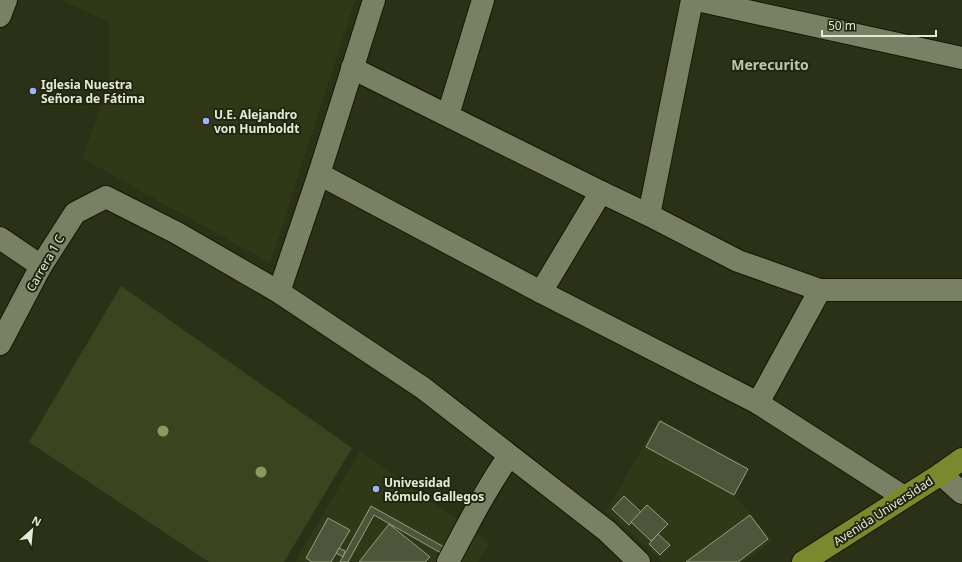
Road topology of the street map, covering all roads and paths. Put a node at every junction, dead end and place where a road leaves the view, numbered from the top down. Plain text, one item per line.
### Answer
1 (6, 0) edge
2 (374, 0) edge
3 (482, 0) edge
4 (692, 0) edge
5 (697, 0) edge
6 (0, 16) edge
7 (962, 58) edge
8 (352, 68) junction
9 (448, 115) junction
10 (319, 174) junction
11 (601, 192) junction
12 (649, 215) junction
13 (0, 238) edge
14 (41, 266) junction
15 (820, 290) junction
16 (962, 290) edge
17 (279, 292) junction
18 (540, 292) junction
19 (0, 344) edge
20 (758, 403) junction
21 (509, 456) junction
22 (962, 459) edge
23 (941, 474) junction
24 (962, 493) edge
25 (904, 497) junction
26 (448, 562) edge
27 (639, 562) edge
28 (803, 562) edge

1 - 6 street
2 - 8 street
3 - 9 street
4 - 12 street
5 - 7 street
8 - 9 street
8 - 10 street
9 - 11 street
10 - 17 street
10 - 18 street
11 - 12 street
11 - 18 street
12 - 15 street
13 - 14 street
14 - 17 street, Carrera 1 C
14 - 19 street, Carrera 1 C
15 - 16 street
15 - 20 street
17 - 21 street
18 - 20 street
20 - 25 street
21 - 26 street
21 - 27 street
22 - 23 main road, Avenida Universidad
23 - 24 street
23 - 25 main road, Avenida Universidad
25 - 28 main road, Avenida Universidad

